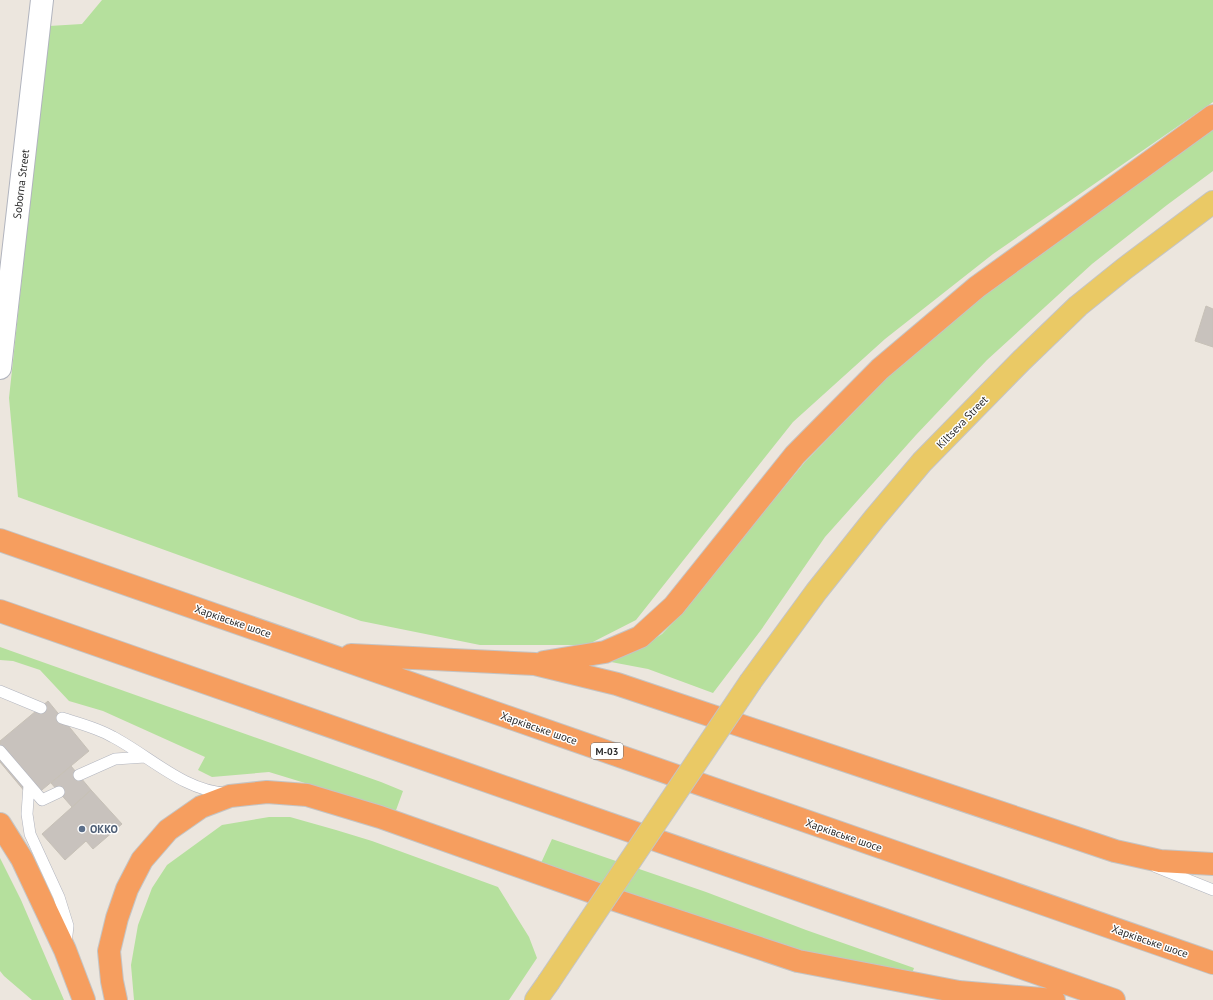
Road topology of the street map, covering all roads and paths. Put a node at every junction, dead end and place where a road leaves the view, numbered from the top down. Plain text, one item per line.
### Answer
1 (42, 0) edge
2 (1213, 116) edge
3 (1213, 202) edge
4 (0, 368) edge
5 (0, 540) edge
6 (0, 611) edge
7 (328, 654) junction
8 (535, 664) junction
9 (0, 691) edge
10 (41, 708) dead end
11 (62, 718) dead end
12 (0, 751) edge
13 (145, 757) junction
14 (79, 775) dead end
15 (29, 785) junction
16 (59, 792) dead end
17 (251, 794) junction
18 (0, 824) edge
19 (1116, 851) junction
20 (1213, 864) edge
21 (1213, 890) edge
22 (65, 950) junction
23 (1213, 963) edge
24 (542, 991) edge
25 (84, 1000) edge
26 (116, 1000) edge
27 (1054, 1000) edge
28 (1114, 1000) edge

1 - 4 street, Soborna Street
2 - 8 highway
3 - 24 main road, Kiltseva Street, bridge
5 - 7 highway, Харківське шосе / М-03
6 - 28 highway
7 - 8 highway
7 - 23 highway, Харківське шосе / М-03
8 - 19 highway
9 - 10 lane
11 - 13 lane
12 - 15 lane
13 - 14 lane
13 - 17 lane
15 - 16 lane
15 - 22 lane
17 - 26 highway
17 - 27 highway
18 - 22 highway
19 - 20 highway
19 - 21 lane
22 - 25 highway

